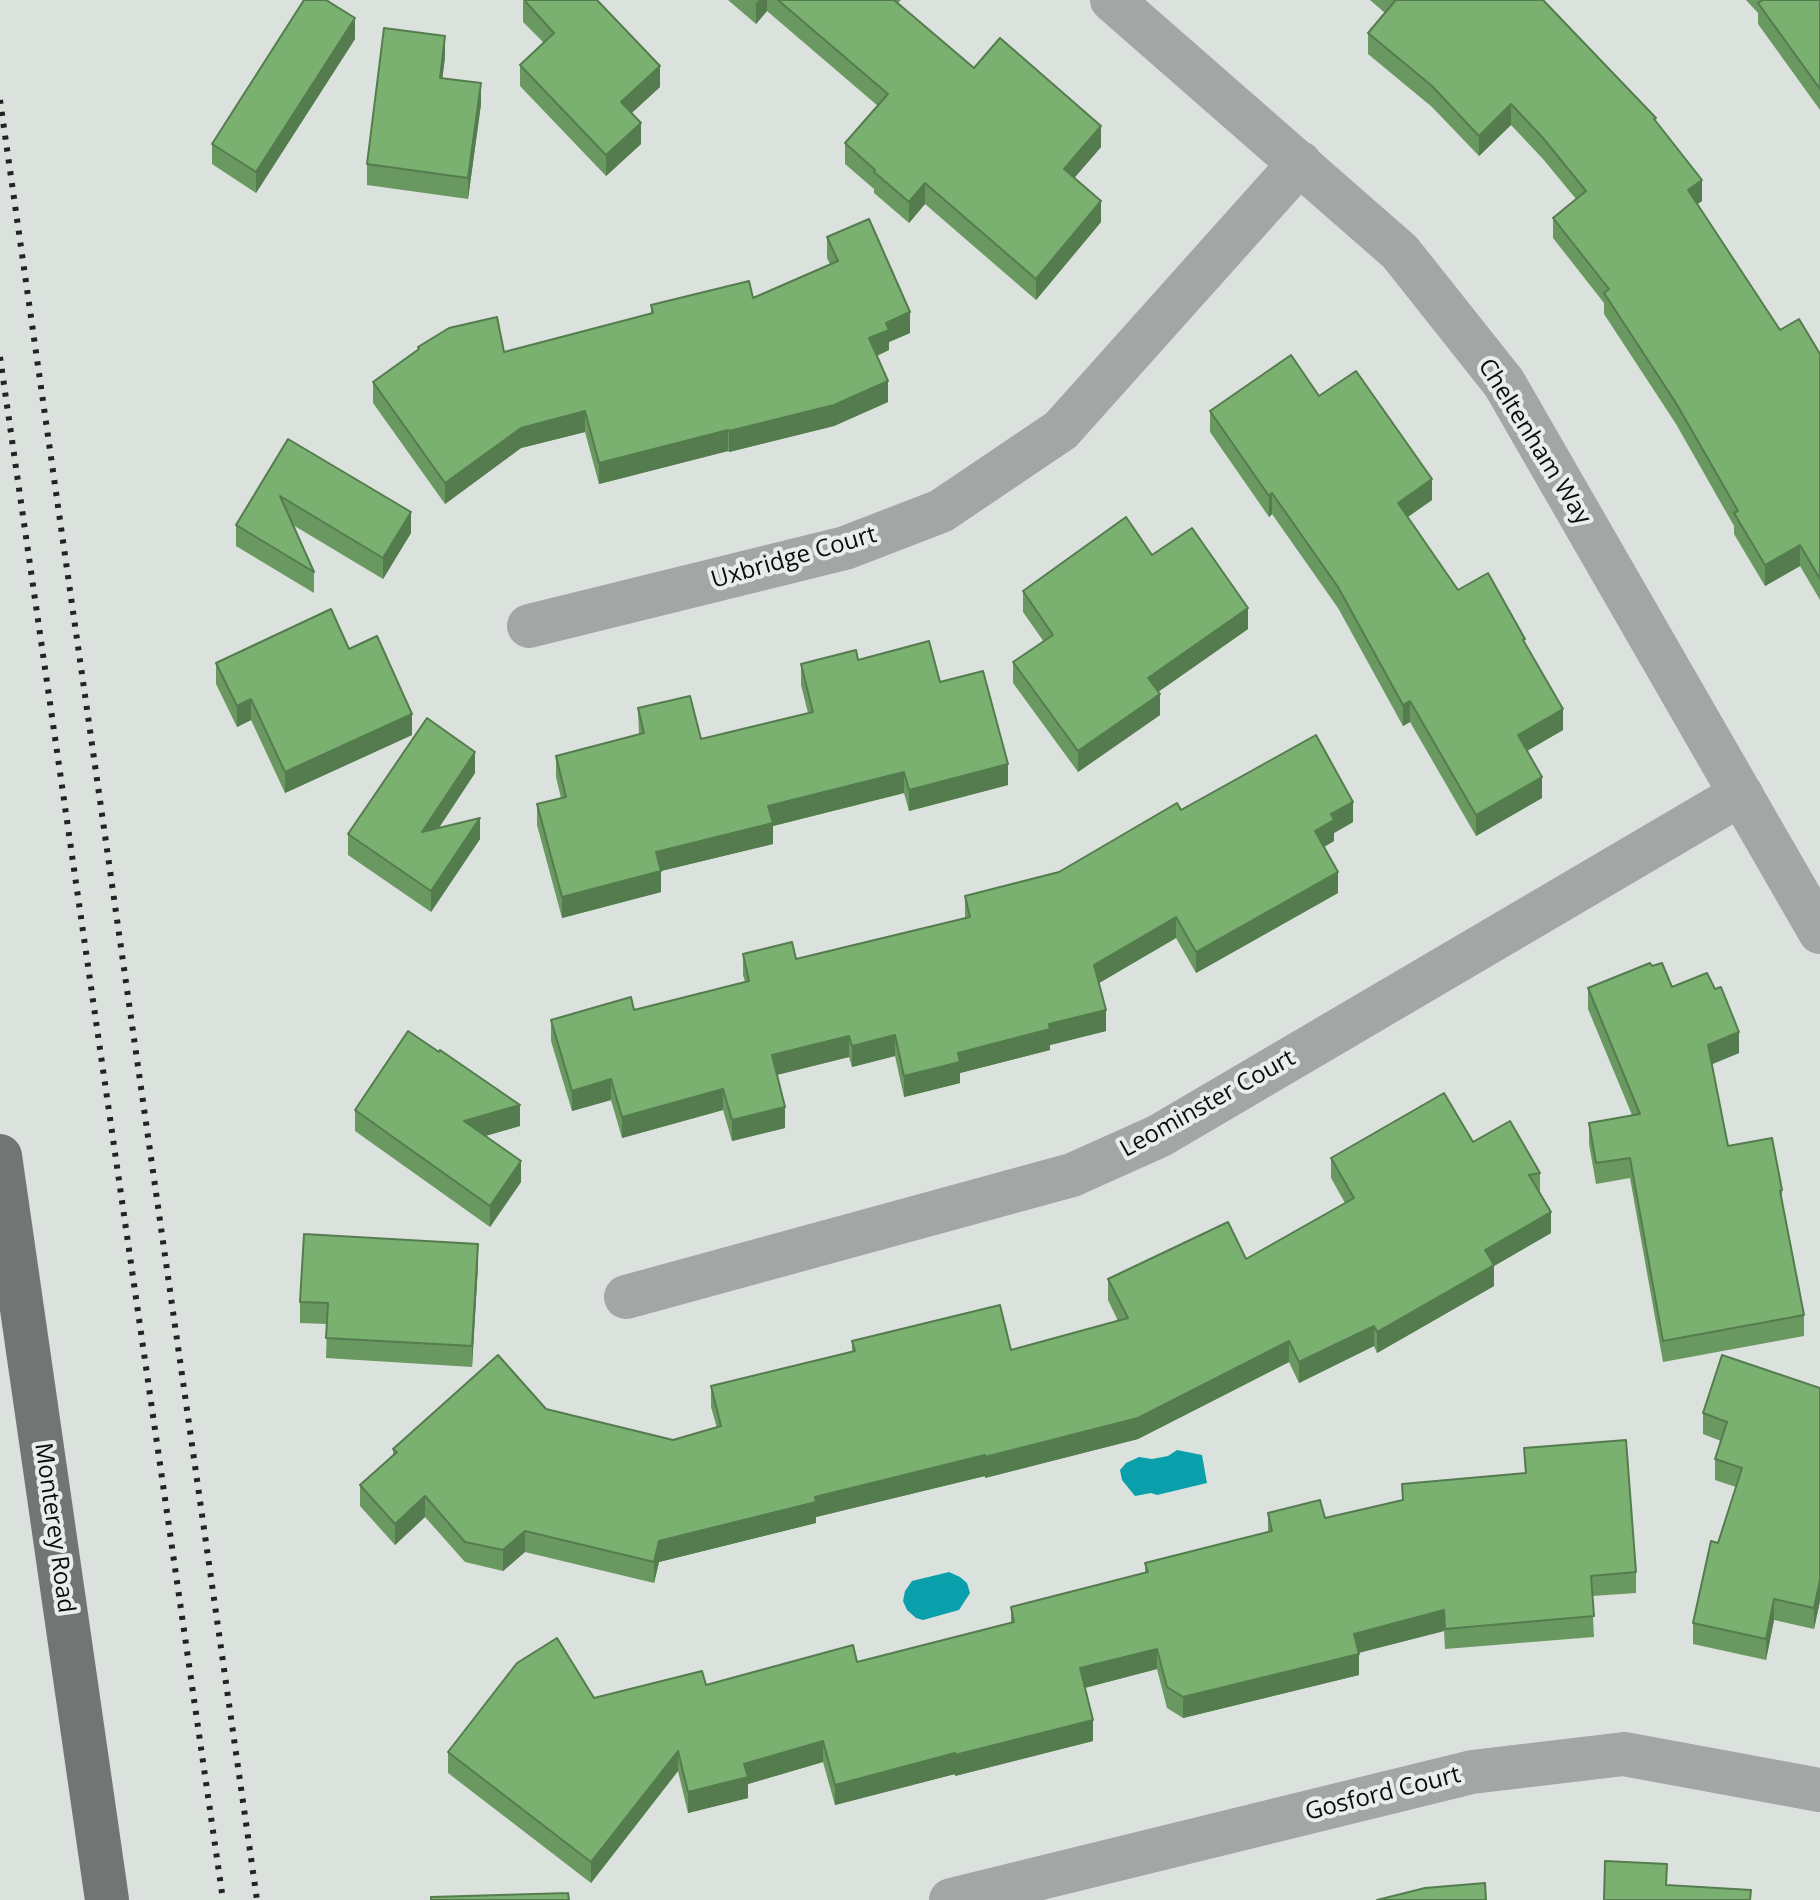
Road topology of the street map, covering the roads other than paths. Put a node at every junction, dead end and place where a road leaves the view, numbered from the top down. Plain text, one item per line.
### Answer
1 (1112, 0) edge
2 (1300, 163) junction
3 (529, 626) dead end
4 (1741, 794) junction
5 (1820, 932) edge
6 (0, 1156) edge
7 (626, 1297) dead end
8 (1820, 1790) edge
9 (107, 1900) edge
10 (951, 1900) edge

1 - 2 street, Cheltenham Way
2 - 3 street, Uxbridge Court
2 - 4 street, Cheltenham Way
4 - 5 street, Cheltenham Way
4 - 7 street, Leominster Court
6 - 9 main road, Monterey Road
8 - 10 street, Gosford Court

